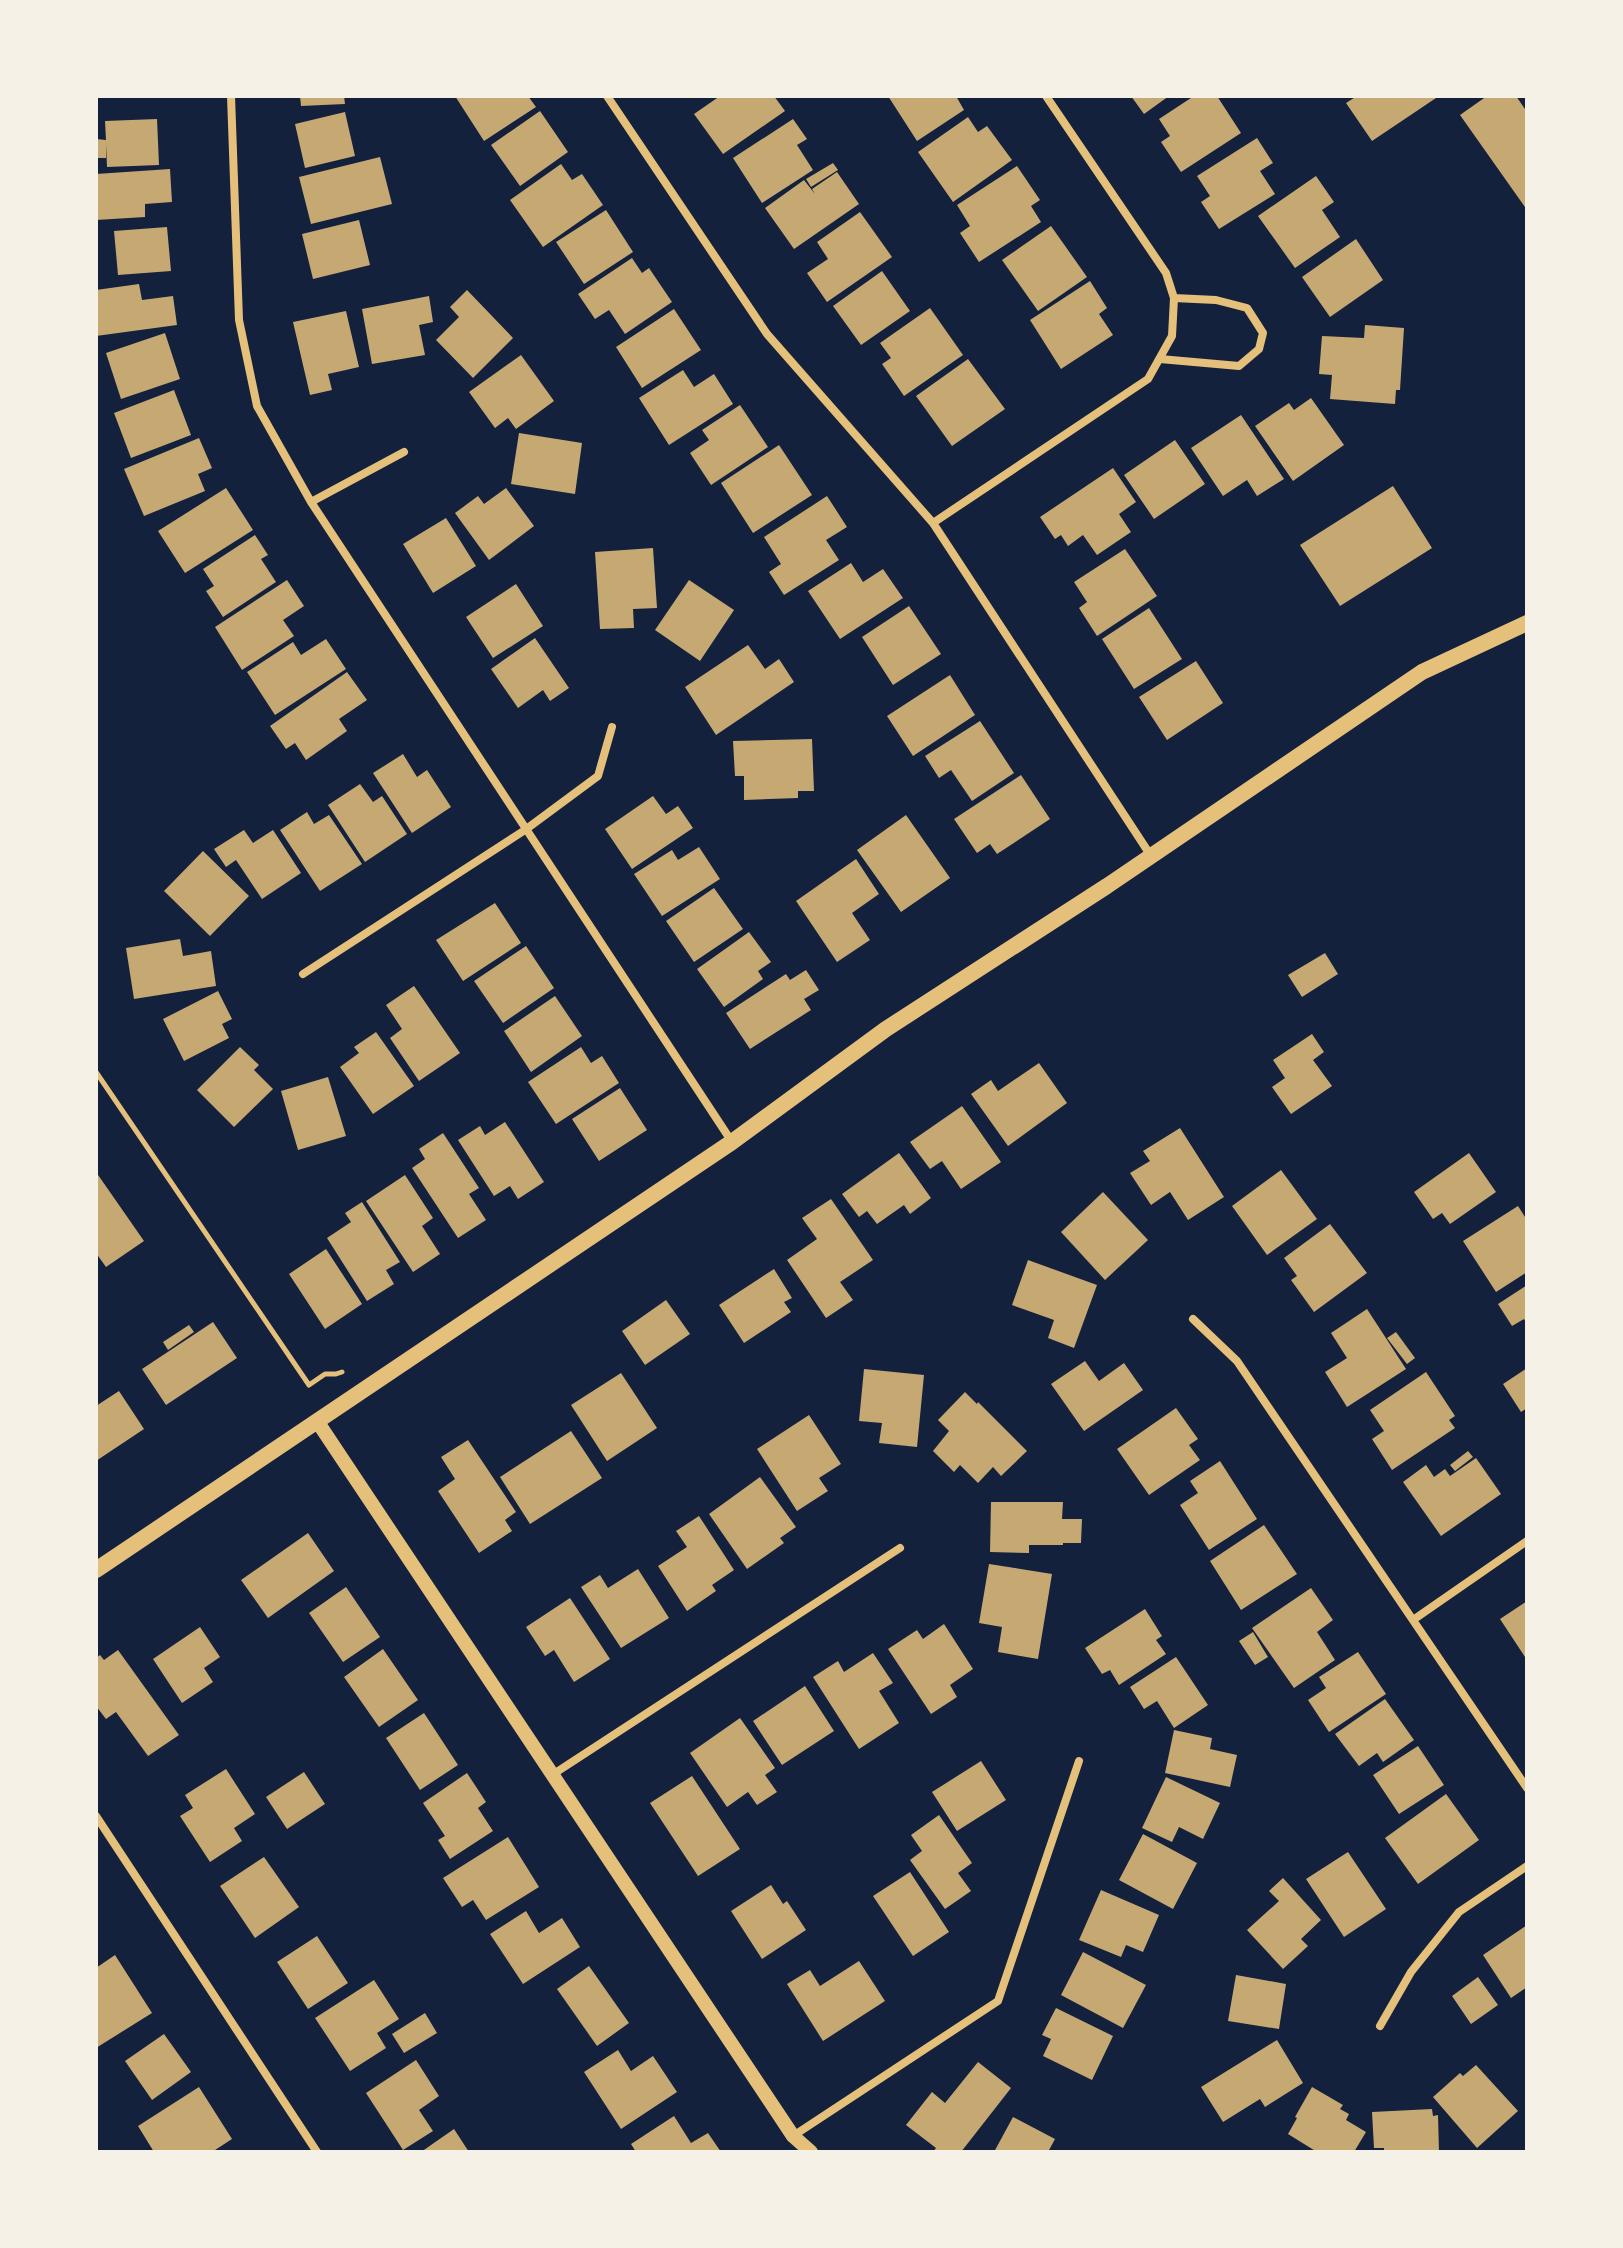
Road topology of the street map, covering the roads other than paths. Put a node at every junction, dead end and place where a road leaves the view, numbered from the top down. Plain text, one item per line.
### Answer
1 (231, 96) edge
2 (607, 96) edge
3 (1046, 96) edge
4 (1174, 298) junction
5 (1160, 359) junction
6 (404, 452) dead end
7 (311, 502) junction
8 (933, 523) junction
9 (1527, 623) edge
10 (612, 727) dead end
11 (525, 830) junction
12 (1151, 856) junction
13 (303, 974) dead end
14 (732, 1142) junction
15 (1193, 1319) dead end
16 (317, 1421) junction
17 (1527, 1541) edge
18 (900, 1548) dead end
19 (96, 1570) edge
20 (1413, 1620) junction
21 (1079, 1761) dead end
22 (551, 1775) junction
23 (1527, 1788) edge
24 (96, 1816) edge
25 (1527, 1866) edge
26 (1380, 2026) dead end
27 (793, 2136) junction
28 (317, 2152) edge
29 (811, 2152) edge

1 - 7 street
2 - 8 street
3 - 4 street
4 - 5 street
4 - 5 street
5 - 8 street
6 - 7 street
7 - 11 street
8 - 12 street
9 - 12 main road
10 - 11 street
11 - 13 street
11 - 14 street
12 - 14 main road
14 - 16 main road
15 - 20 street
16 - 19 main road
16 - 22 street
17 - 20 street
18 - 22 street
20 - 23 street
21 - 27 street
22 - 27 street
24 - 28 street
25 - 26 street
27 - 29 street

